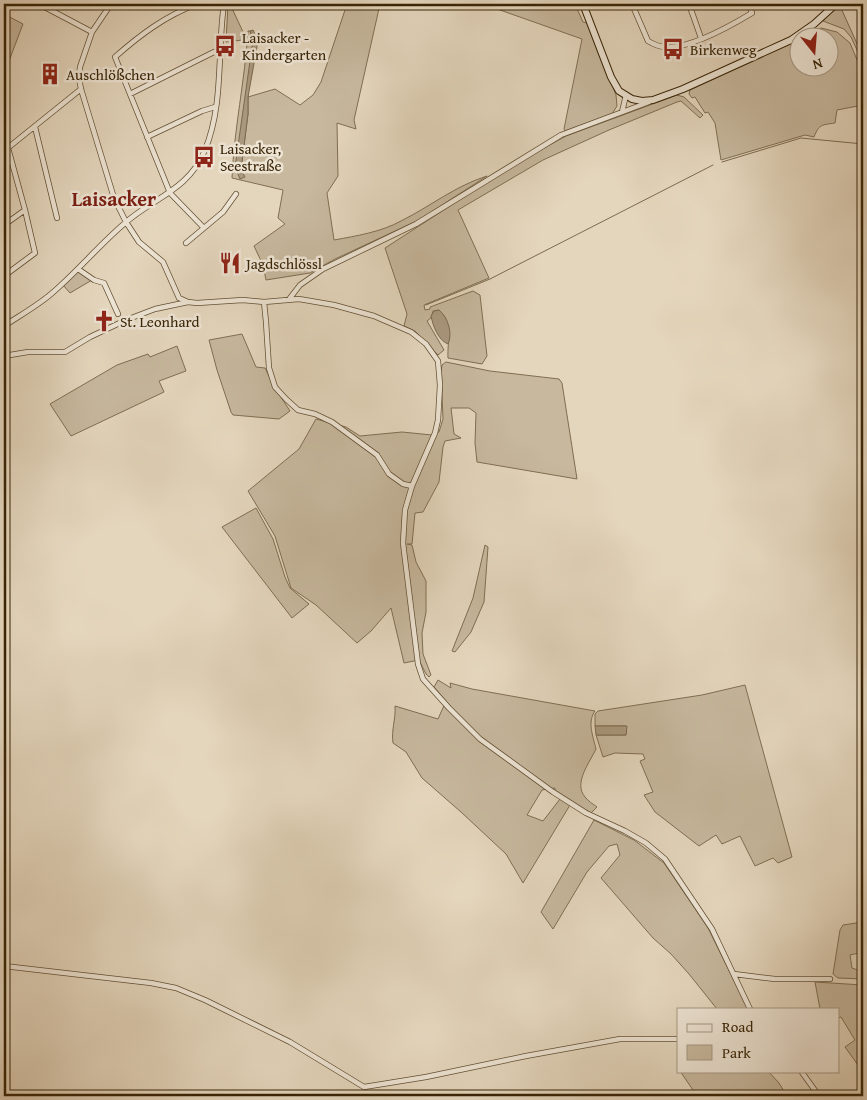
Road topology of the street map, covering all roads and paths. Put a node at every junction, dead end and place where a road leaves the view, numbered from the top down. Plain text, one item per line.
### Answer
1 (39, 4) edge
2 (111, 4) edge
3 (197, 4) edge
4 (224, 4) edge
5 (584, 4) edge
6 (632, 4) edge
7 (689, 4) edge
8 (748, 4) edge
9 (836, 4) edge
10 (92, 32) junction
11 (701, 38) junction
12 (221, 50) junction
13 (81, 89) junction
14 (130, 94) junction
15 (626, 96) junction
16 (653, 100) junction
17 (215, 106) junction
18 (622, 112) junction
19 (35, 127) junction
20 (147, 138) junction
21 (6, 150) edge
22 (170, 193) junction
23 (236, 194) dead end
24 (25, 210) junction
25 (58, 218) dead end
26 (126, 222) junction
27 (4, 225) edge
28 (204, 228) junction
29 (186, 243) dead end
30 (78, 269) junction
31 (4, 276) edge
32 (290, 298) junction
33 (188, 302) junction
34 (264, 302) junction
35 (118, 314) dead end
36 (4, 326) edge
37 (4, 356) edge
38 (412, 486) junction
39 (4, 966) edge
40 (734, 974) junction
41 (830, 978) dead end
42 (750, 1008) edge
43 (677, 1039) edge
44 (803, 1072) edge
45 (820, 1096) edge

1 - 10 street
2 - 10 street
3 - 14 street
4 - 12 street
5 - 15 main road
6 - 11 street
7 - 11 street
8 - 11 street
9 - 16 main road
10 - 13 street
12 - 14 street
12 - 17 street
13 - 19 street
13 - 26 street
14 - 20 street
15 - 16 main road
15 - 18 street
16 - 18 street
17 - 20 street
17 - 22 street
18 - 32 street
19 - 21 street
19 - 25 street
20 - 22 street
21 - 24 street
22 - 26 street
22 - 28 street
23 - 28 street
24 - 27 street
24 - 31 street
26 - 30 street
26 - 33 street
28 - 29 street
30 - 35 street
30 - 36 street
32 - 34 street
32 - 38 street
33 - 34 street
33 - 37 street
34 - 38 street
38 - 40 street
39 - 43 street
40 - 41 street
40 - 42 street
44 - 45 street

